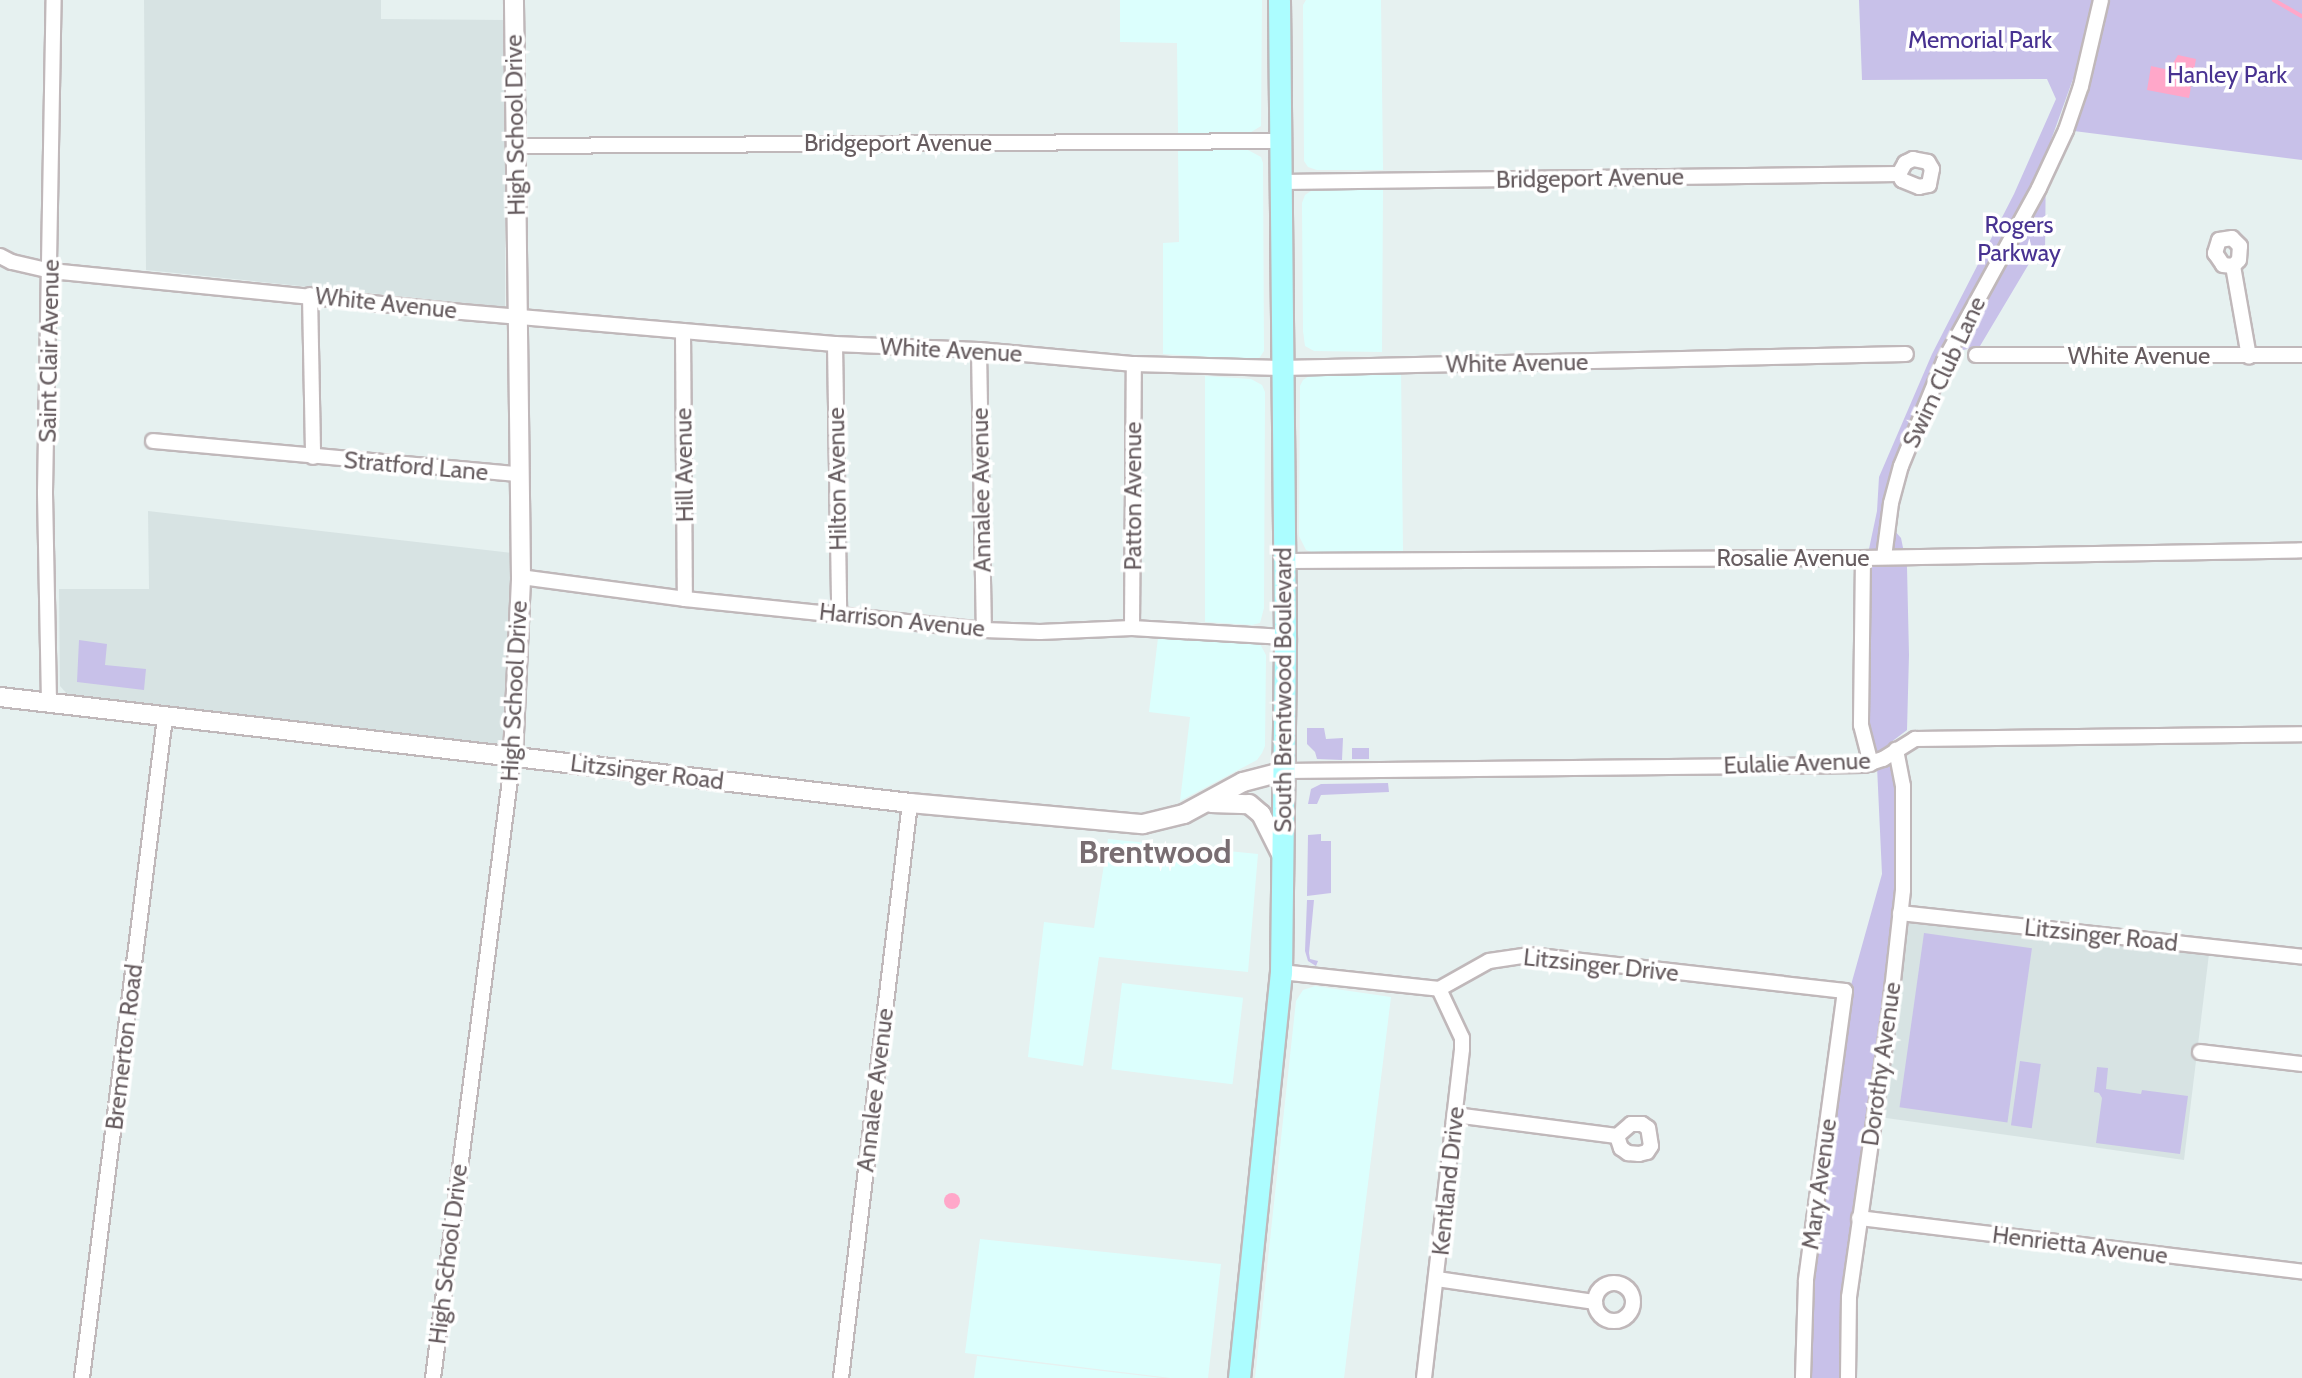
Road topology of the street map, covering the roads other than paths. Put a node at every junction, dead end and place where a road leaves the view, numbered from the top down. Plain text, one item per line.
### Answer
1 (54, 0) edge
2 (514, 0) edge
3 (1279, 0) edge
4 (2101, 0) edge
5 (1281, 141) junction
6 (516, 146) junction
7 (1899, 174) dead end
8 (1281, 182) junction
9 (0, 256) edge
10 (2233, 266) dead end
11 (51, 271) junction
12 (310, 295) junction
13 (520, 316) junction
14 (683, 331) junction
15 (835, 344) junction
16 (979, 349) junction
17 (1906, 355) dead end
18 (1976, 355) dead end
19 (2302, 355) edge
20 (2249, 357) junction
21 (1134, 364) junction
22 (1281, 368) junction
23 (153, 441) dead end
24 (313, 457) junction
25 (519, 474) junction
26 (2302, 551) edge
27 (1863, 558) junction
28 (1884, 558) junction
29 (1284, 561) junction
30 (521, 577) junction
31 (685, 599) junction
32 (839, 613) junction
33 (1132, 628) junction
34 (984, 630) junction
35 (1285, 637) junction
36 (0, 697) edge
37 (49, 702) junction
38 (165, 716) junction
39 (2302, 734) edge
40 (1896, 750) junction
41 (513, 756) junction
42 (1871, 764) junction
43 (1285, 771) junction
44 (910, 803) junction
45 (1208, 803) junction
46 (1283, 858) junction
47 (1900, 913) junction
48 (2302, 957) edge
49 (1282, 972) junction
50 (1438, 989) junction
51 (1845, 991) joint
52 (2200, 1052) dead end
53 (2302, 1064) edge
54 (1455, 1115) junction
55 (1617, 1136) dead end
56 (1859, 1218) junction
57 (2302, 1272) edge
58 (1437, 1279) junction
59 (1595, 1302) dead end
60 (82, 1378) edge
61 (433, 1378) edge
62 (841, 1378) edge
63 (1239, 1378) edge
64 (1424, 1378) edge
65 (1803, 1378) edge
66 (1848, 1378) edge

1 - 11 street, Saint Clair Avenue
2 - 6 street, High School Drive
3 - 5 main road, South Brentwood Boulevard
4 - 28 street, Swim Club Lane
5 - 6 street, Bridgeport Avenue
5 - 8 main road, South Brentwood Boulevard
6 - 13 street, High School Drive
7 - 8 street, Bridgeport Avenue
8 - 22 main road, South Brentwood Boulevard
9 - 11 street, White Avenue
10 - 20 street
11 - 12 street, White Avenue
11 - 37 street, Saint Clair Avenue
12 - 13 street, White Avenue
12 - 24 street, Stratford Lane
13 - 14 street, White Avenue
13 - 25 street, High School Drive
14 - 15 street, White Avenue
14 - 31 street, Hill Avenue
15 - 16 street, White Avenue
15 - 32 street, Hilton Avenue
16 - 21 street, White Avenue
16 - 34 street, Annalee Avenue
17 - 22 street, White Avenue
18 - 20 street, White Avenue
19 - 20 street, White Avenue
21 - 22 street, White Avenue
21 - 33 street, Patton Avenue
22 - 29 main road, South Brentwood Boulevard
23 - 24 street, Stratford Lane
24 - 25 street, Stratford Lane
25 - 30 street, High School Drive
26 - 28 street, Rosalie Avenue
27 - 28 street, Rosalie Avenue
27 - 29 street, Rosalie Avenue
27 - 42 street
29 - 35 main road, South Brentwood Boulevard
30 - 31 street, Harrison Avenue
30 - 41 street, High School Drive
31 - 32 street, Harrison Avenue
32 - 34 street, Harrison Avenue
33 - 34 street, Harrison Avenue
33 - 35 street, Harrison Avenue
35 - 43 main road, South Brentwood Boulevard
36 - 37 street, Litzsinger Road
37 - 38 street, Litzsinger Road
38 - 41 street, Litzsinger Road
38 - 60 street, Bremerton Road
39 - 40 street, Eulalie Avenue
40 - 42 street, Eulalie Avenue
40 - 47 street, Dorothy Avenue
41 - 44 street, Litzsinger Road
41 - 61 street, High School Drive
42 - 43 street, Eulalie Avenue
43 - 45 street, Litzsinger Road
43 - 46 main road, South Brentwood Boulevard
44 - 45 street, Litzsinger Road
44 - 62 street, Annalee Avenue
45 - 46 street
46 - 49 main road, South Brentwood Boulevard
47 - 48 street, Litzsinger Road
47 - 56 street, Dorothy Avenue
49 - 50 street
49 - 63 main road, South Brentwood Boulevard
50 - 51 street, Litzsinger Drive
50 - 54 street, Kentland Drive
51 - 65 street, Mary Avenue
52 - 53 street
54 - 55 street
54 - 58 street, Kentland Drive
56 - 57 street, Henrietta Avenue
56 - 66 street, Dorothy Avenue
58 - 59 street
58 - 64 street, Kentland Drive

